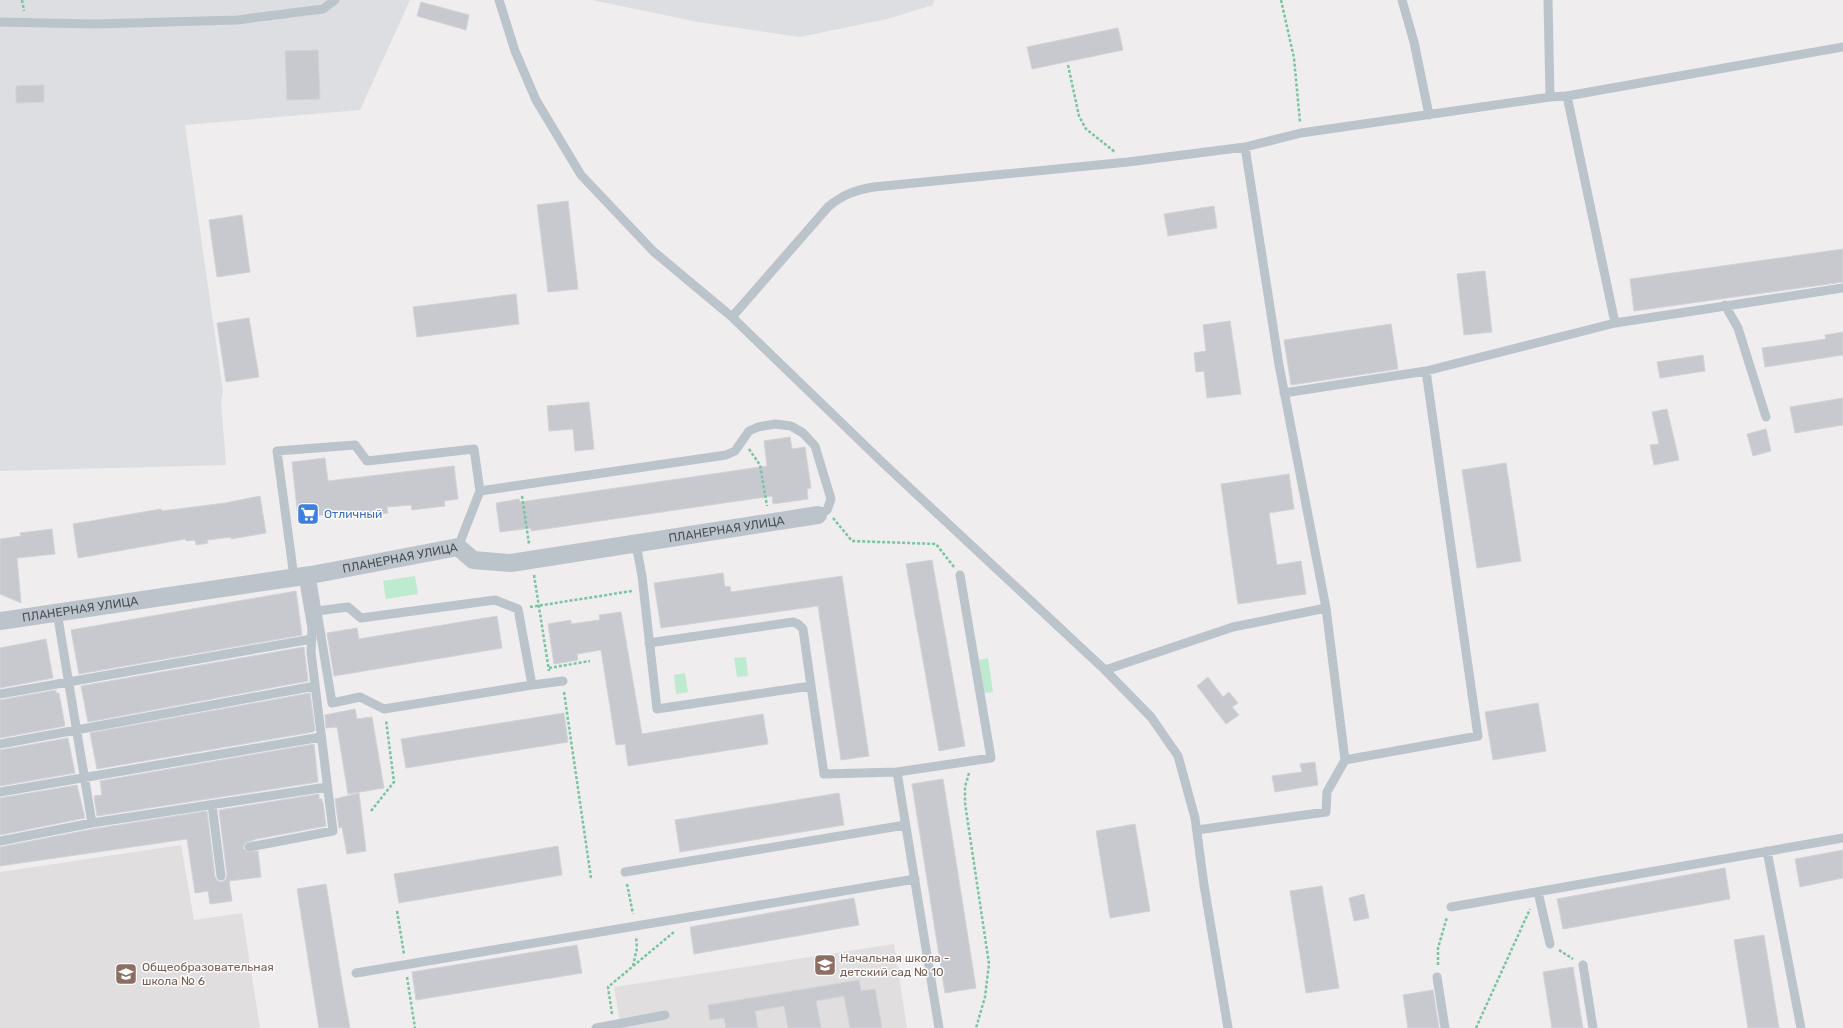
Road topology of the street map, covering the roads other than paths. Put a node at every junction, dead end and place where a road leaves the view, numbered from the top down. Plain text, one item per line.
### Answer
1 (335, 0) edge
2 (499, 0) edge
3 (1402, 0) edge
4 (1548, 0) edge
5 (0, 22) edge
6 (1843, 47) edge
7 (1567, 96) junction
8 (1550, 97) junction
9 (1430, 115) junction
10 (1244, 147) junction
11 (1843, 288) edge
12 (1725, 305) junction
13 (732, 317) junction
14 (1615, 323) junction
15 (1426, 371) junction
16 (1284, 393) junction
17 (1766, 416) dead end
18 (480, 491) junction
19 (823, 512) joint
20 (636, 544) junction
21 (458, 547) junction
22 (960, 575) road end
23 (303, 576) junction
24 (1326, 608) junction
25 (317, 611) junction
26 (57, 612) junction
27 (0, 621) edge
28 (312, 638) junction
29 (649, 643) junction
30 (1105, 670) junction
31 (563, 681) road end
32 (69, 682) junction
33 (532, 684) junction
34 (315, 686) junction
35 (811, 686) junction
36 (0, 694) edge
37 (77, 730) junction
38 (321, 737) junction
39 (0, 744) edge
40 (1345, 760) junction
41 (897, 772) junction
42 (85, 778) junction
43 (327, 787) junction
44 (0, 792) edge
45 (212, 805) junction
46 (92, 823) junction
47 (906, 825) junction
48 (1197, 830) junction
49 (1843, 838) edge
50 (0, 841) edge
51 (249, 847) dead end
52 (1767, 851) junction
53 (625, 872) dead end
54 (221, 876) dead end
55 (914, 879) junction
56 (1538, 892) junction
57 (1450, 907) road end
58 (1550, 944) road end
59 (1583, 965) road end
60 (356, 973) dead end
61 (1437, 977) road end
62 (665, 1016) dead end
63 (596, 1028) edge
64 (939, 1028) edge
65 (1228, 1028) edge
66 (1446, 1028) edge
67 (1593, 1028) edge
68 (1801, 1028) edge

1 - 5 lane
2 - 13 lane
3 - 9 lane
4 - 8 lane
6 - 7 lane
7 - 8 lane
7 - 14 lane
8 - 9 lane
9 - 10 lane
10 - 13 lane
10 - 16 lane
11 - 12 lane
12 - 14 lane
12 - 17 lane
13 - 30 lane
14 - 15 lane
15 - 16 lane
15 - 40 lane
16 - 24 lane
18 - 19 lane
18 - 21 lane
18 - 23 lane
19 - 20 street, ПЛАНЕРНАЯ УЛИЦА
20 - 21 street, ПЛАНЕРНАЯ УЛИЦА
20 - 29 lane
21 - 23 street, ПЛАНЕРНАЯ УЛИЦА
22 - 41 lane
23 - 25 lane
23 - 26 street, ПЛАНЕРНАЯ УЛИЦА
23 - 28 lane
24 - 30 lane
24 - 40 lane
25 - 33 lane
25 - 33 lane
26 - 27 street, ПЛАНЕРНАЯ УЛИЦА
26 - 32 lane
28 - 32 lane
28 - 34 lane
29 - 35 lane
29 - 35 lane
30 - 48 lane
31 - 33 lane
32 - 36 lane
32 - 37 lane
34 - 37 lane
34 - 38 lane
35 - 41 lane
37 - 39 lane
37 - 42 lane
38 - 42 lane
38 - 43 lane
40 - 48 lane
41 - 47 lane
42 - 44 lane
42 - 46 lane
43 - 45 lane
43 - 51 lane
45 - 46 lane
45 - 54 lane
46 - 50 lane
47 - 53 lane
47 - 55 lane
48 - 65 lane
49 - 52 lane
52 - 56 lane
52 - 68 lane
55 - 60 lane
55 - 64 lane
56 - 57 lane
56 - 58 lane
59 - 67 lane
61 - 66 lane
62 - 63 lane

